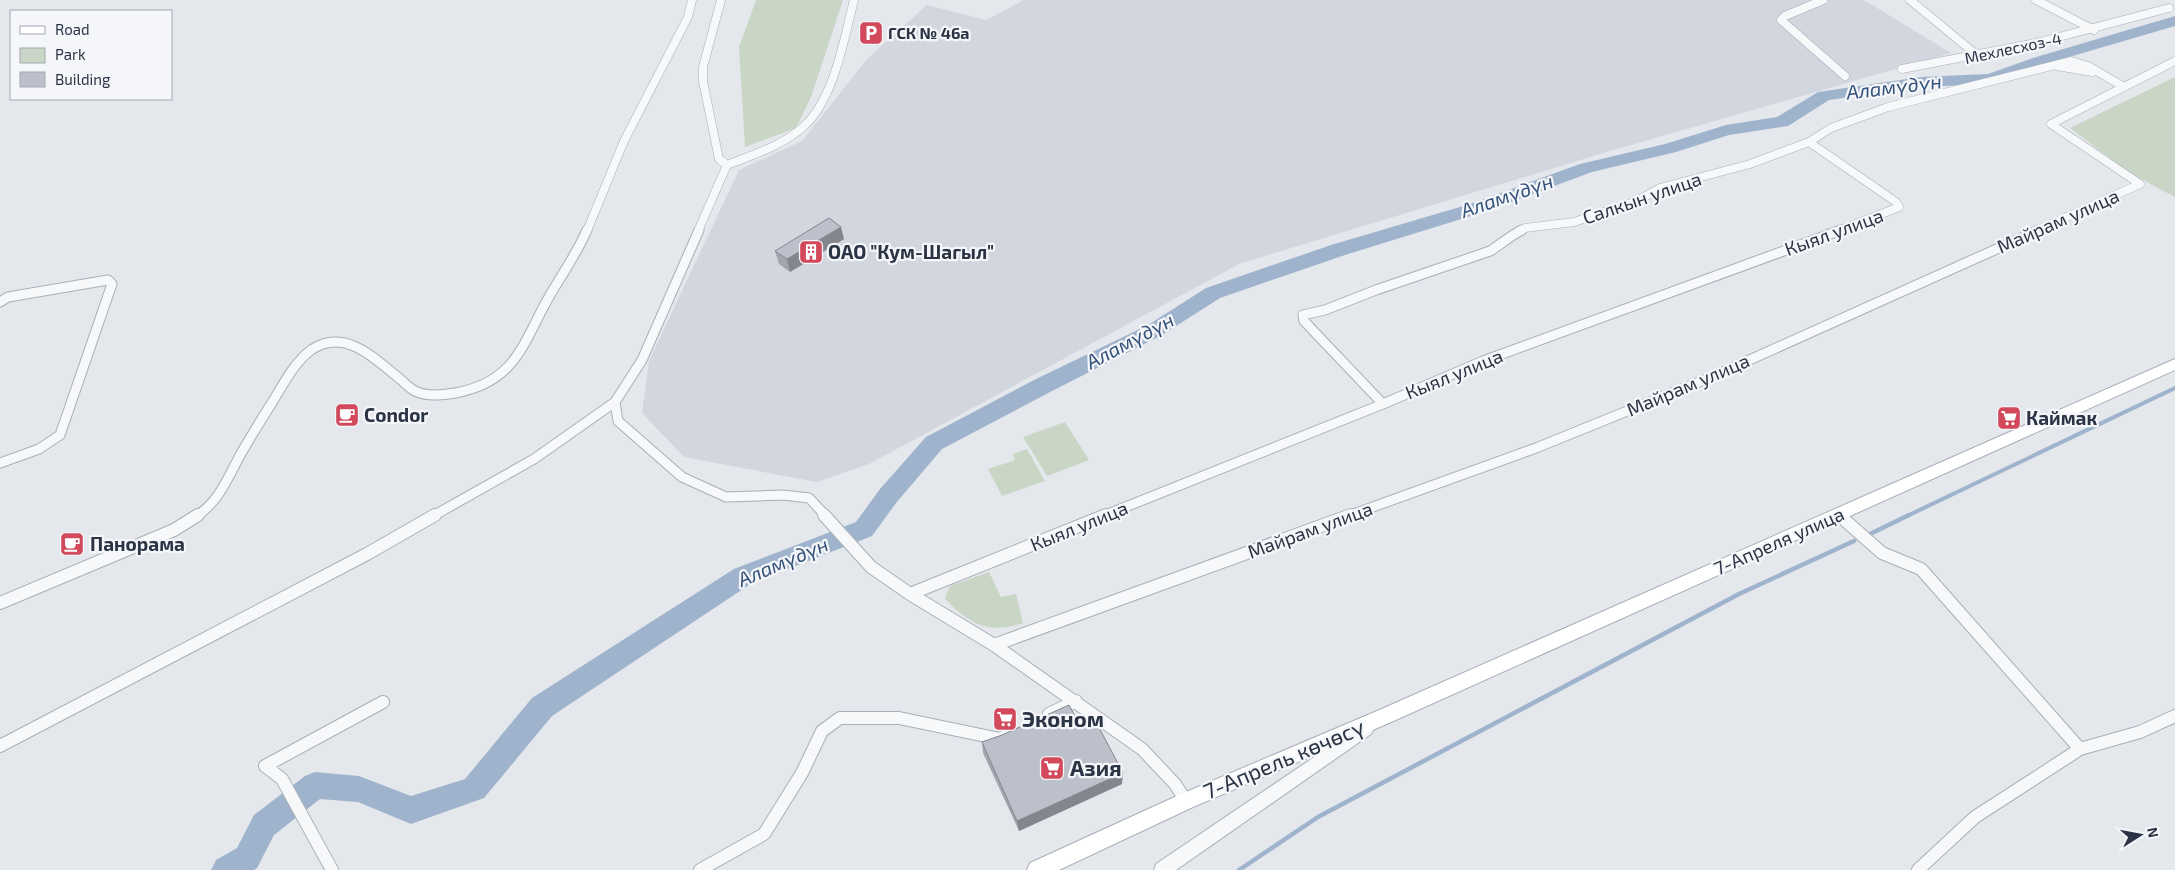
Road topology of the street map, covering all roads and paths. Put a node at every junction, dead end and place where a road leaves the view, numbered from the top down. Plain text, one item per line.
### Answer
1 (692, 0) edge
2 (721, 0) edge
3 (854, 0) edge
4 (1823, 0) edge
5 (1910, 0) edge
6 (2036, 0) edge
7 (2169, 8) dead end
8 (2094, 30) junction
9 (1978, 56) junction
10 (2175, 61) edge
11 (1902, 69) dead end
12 (1845, 76) dead end
13 (2124, 87) junction
14 (1809, 142) junction
15 (727, 165) junction
16 (0, 302) edge
17 (2175, 364) edge
18 (615, 402) junction
19 (1383, 404) junction
20 (0, 464) edge
21 (1838, 514) junction
22 (910, 594) junction
23 (0, 603) edge
24 (994, 645) junction
25 (1076, 701) junction
26 (383, 702) dead end
27 (2175, 716) edge
28 (1383, 717) junction
29 (1042, 718) edge
30 (1017, 730) edge
31 (0, 746) edge
32 (2080, 749) junction
33 (1186, 801) junction
34 (332, 870) edge
35 (700, 870) edge
36 (1036, 870) edge
37 (1162, 870) edge
38 (1918, 870) edge

1 - 23 street
2 - 15 street
3 - 15 street
4 - 12 street
5 - 9 street
6 - 8 street, Мехлесхоз-4
7 - 8 street, Мехлесхоз-4
8 - 9 street, Мехлесхоз-4
9 - 11 street, Мехлесхоз-4
10 - 13 street, Майрам улица
13 - 14 street, Салкын улица
13 - 24 street, Майрам улица
14 - 19 street, Салкын улица
14 - 19 street, Кыял улица
15 - 18 street
16 - 20 street
17 - 21 main road, 7-Апреля улица
18 - 22 street
18 - 31 street
19 - 22 street, Кыял улица
21 - 28 main road, 7-Апреля улица
21 - 32 street
22 - 24 street
24 - 25 street
25 - 29 street
25 - 33 street
26 - 34 street
27 - 32 street
28 - 33 main road, 7-Апрель көчөсү
28 - 37 street
30 - 35 street
32 - 38 street
33 - 36 main road

